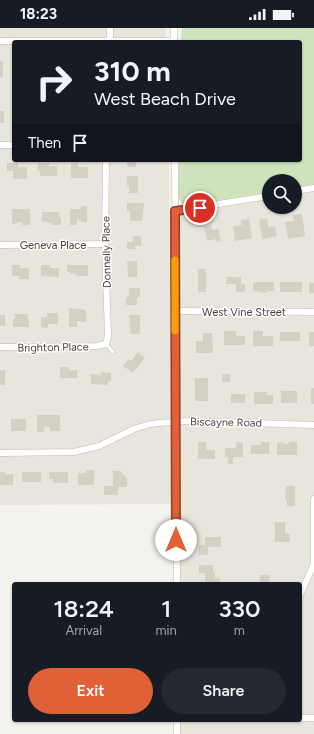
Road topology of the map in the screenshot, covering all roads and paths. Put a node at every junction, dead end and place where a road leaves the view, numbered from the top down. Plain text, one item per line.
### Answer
1 (110, 28) edge
2 (174, 28) edge
3 (110, 40) edge
4 (174, 40) edge
5 (0, 41) edge
6 (12, 41) edge
7 (0, 145) edge
8 (12, 145) edge
9 (106, 162) edge
10 (175, 162) edge
11 (314, 188) edge
12 (302, 190) edge
13 (262, 197) edge
14 (175, 211) junction
15 (105, 244) junction
16 (0, 245) edge
17 (175, 311) junction
18 (314, 312) edge
19 (106, 344) junction
20 (0, 347) edge
21 (113, 352) dead end
22 (176, 422) junction
23 (314, 425) edge
24 (0, 453) edge
25 (314, 499) edge
26 (176, 582) edge
27 (302, 591) edge
28 (302, 718) edge
29 (314, 718) edge
30 (177, 722) edge
31 (177, 734) edge

1 - 3 street
2 - 4 street
5 - 6 street
7 - 8 street
9 - 15 street, Donnelly Place
10 - 14 street
11 - 12 street
13 - 14 street
14 - 17 street
15 - 16 street, Geneva Place
15 - 19 street, Donnelly Place
17 - 18 street, West Vine Street
17 - 22 street
19 - 20 street, Brighton Place
19 - 21 lane
22 - 23 street, Biscayne Road
22 - 24 street, Biscayne Road
22 - 26 street
25 - 27 street
28 - 29 street
30 - 31 street

